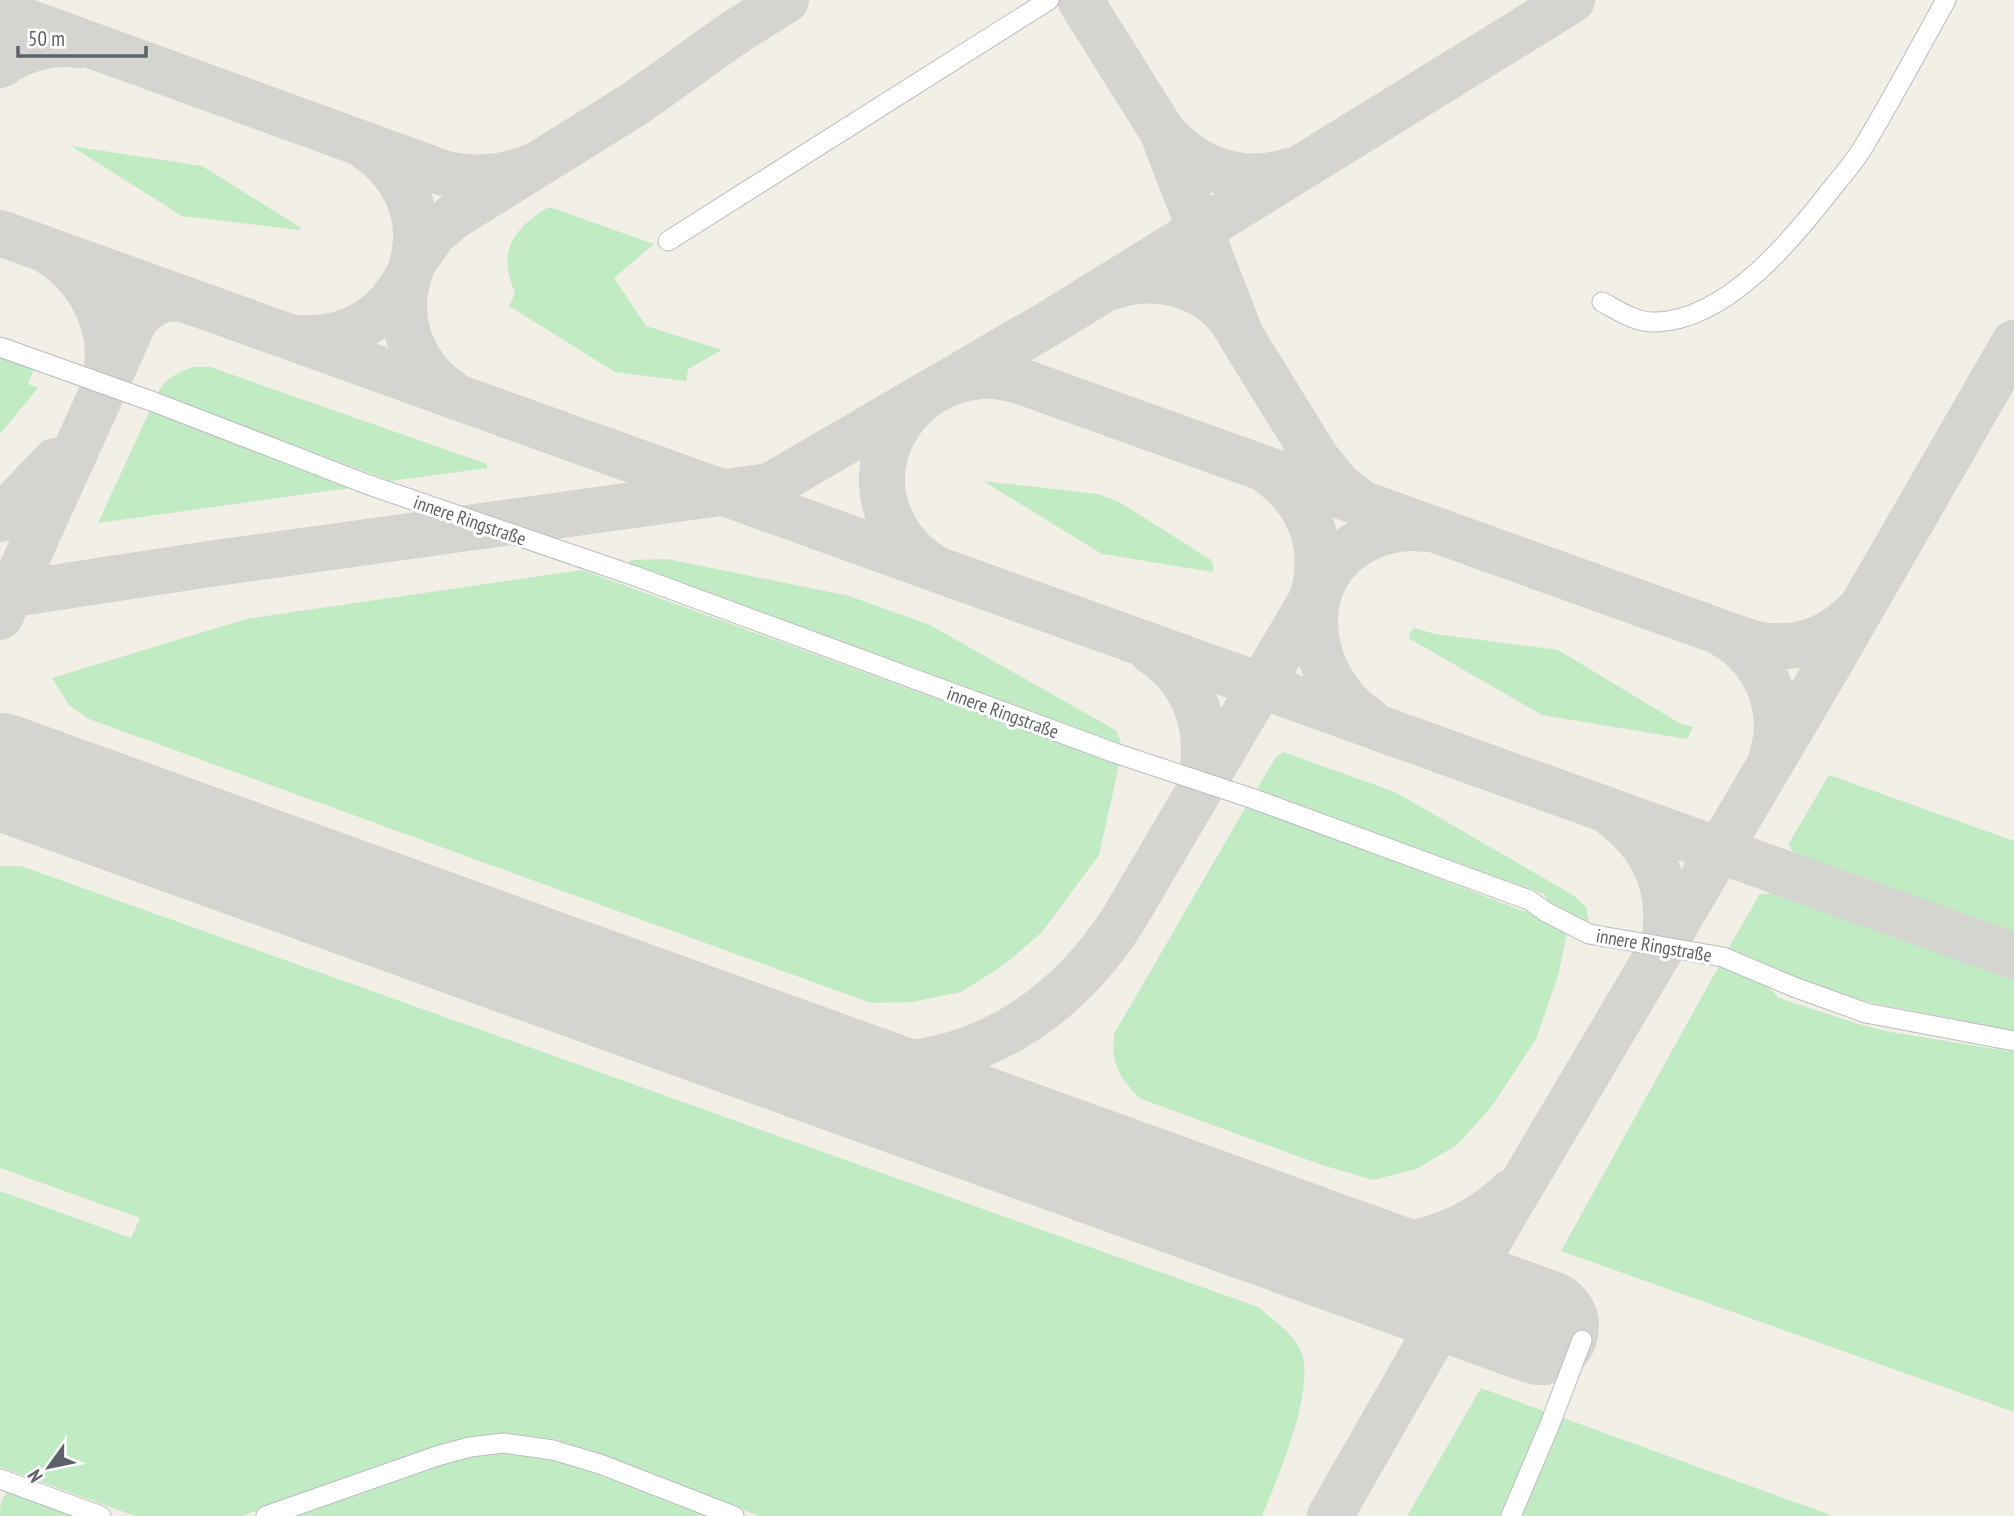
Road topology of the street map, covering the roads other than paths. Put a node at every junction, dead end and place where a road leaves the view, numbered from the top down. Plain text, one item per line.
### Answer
1 (1049, 0) edge
2 (1946, 0) edge
3 (668, 241) dead end
4 (1602, 302) dead end
5 (0, 347) edge
6 (2014, 1041) edge
7 (1582, 1340) dead end
8 (0, 1479) edge
9 (101, 1516) edge
10 (266, 1516) edge
11 (734, 1516) edge
12 (1511, 1516) edge

1 - 3 lane
2 - 4 lane
5 - 6 lane, innere Ringstraße
7 - 12 lane
8 - 9 lane
10 - 11 lane

